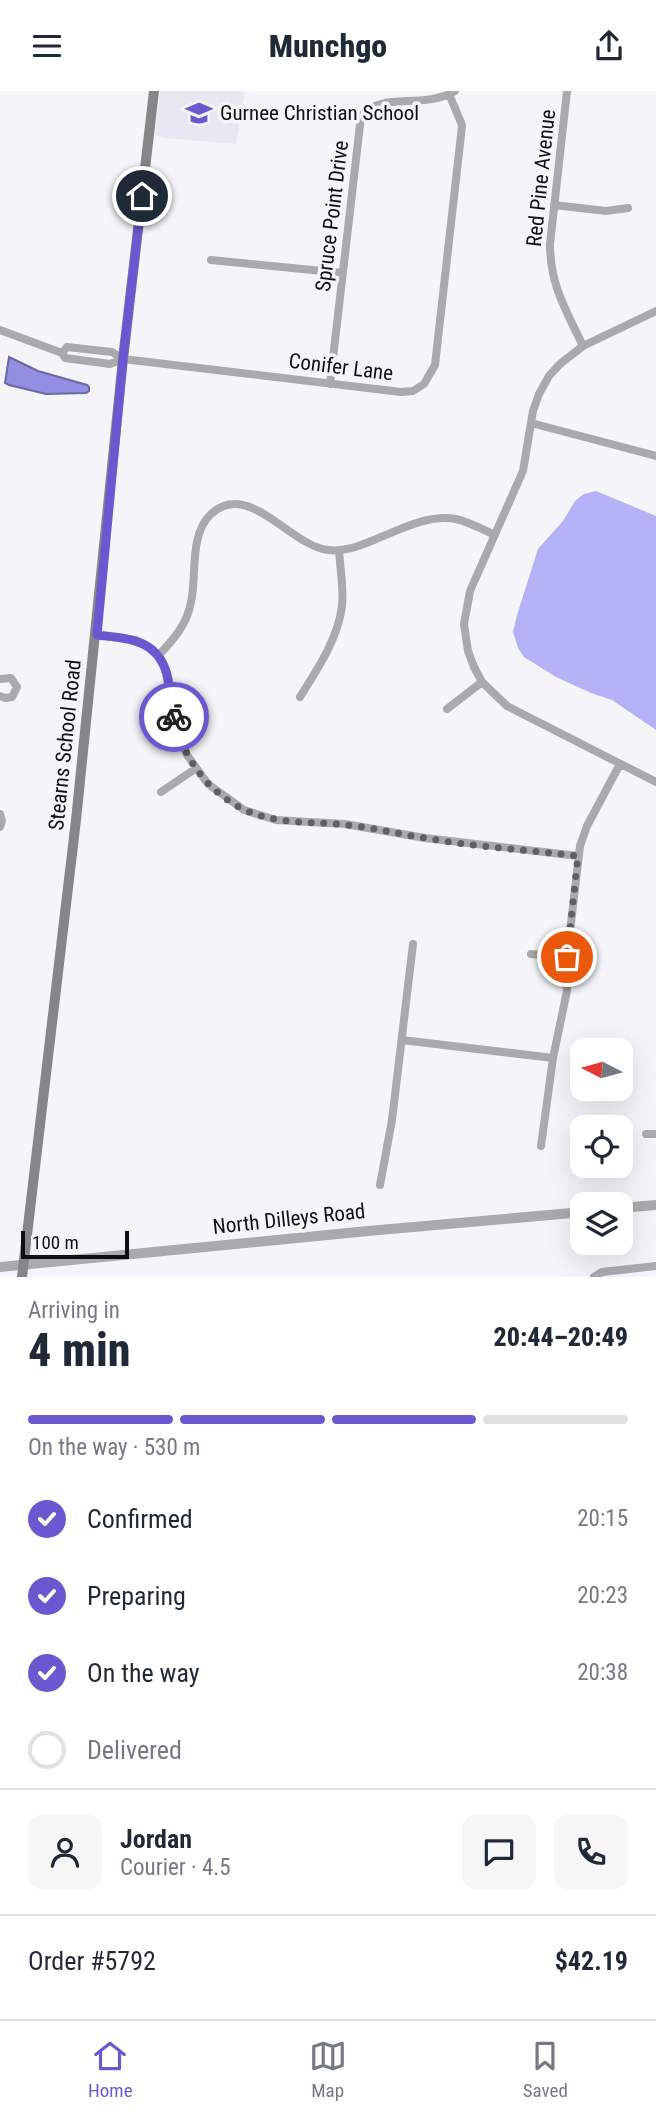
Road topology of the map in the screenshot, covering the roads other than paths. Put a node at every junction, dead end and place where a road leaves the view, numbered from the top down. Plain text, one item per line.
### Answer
1 (154, 91) edge
2 (567, 91) edge
3 (452, 93) edge
4 (554, 205) junction
5 (628, 208) dead end
6 (211, 260) dead end
7 (342, 273) junction
8 (656, 311) edge
9 (0, 330) edge
10 (583, 346) junction
11 (123, 359) junction
12 (330, 384) junction
13 (531, 423) junction
14 (656, 456) edge
15 (495, 535) junction
16 (339, 550) junction
17 (97, 635) junction
18 (158, 656) junction
19 (0, 679) edge
20 (482, 682) junction
21 (0, 696) edge
22 (300, 697) dead end
23 (447, 709) dead end
24 (620, 764) junction
25 (195, 769) junction
26 (656, 782) edge
27 (161, 792) dead end
28 (0, 814) edge
29 (0, 827) edge
30 (578, 856) junction
31 (413, 944) dead end
32 (531, 954) dead end
33 (567, 957) junction
34 (402, 1040) junction
35 (553, 1058) junction
36 (646, 1134) dead end
37 (656, 1134) edge
38 (541, 1146) dead end
39 (380, 1185) dead end
40 (656, 1205) edge
41 (633, 1207) edge
42 (570, 1213) edge
43 (25, 1265) junction
44 (656, 1266) edge
45 (0, 1267) edge
46 (22, 1277) edge
47 (594, 1277) edge

1 - 11 main road, Stearns School Road
2 - 4 street, Red Pine Avenue
3 - 7 street, Spruce Point Drive
3 - 12 street, Conifer Lane
4 - 5 street
4 - 10 street, Red Pine Avenue
6 - 7 street
7 - 12 street, Spruce Point Drive
8 - 10 street
9 - 11 street, Conifer Lane
10 - 13 street
11 - 12 street, Conifer Lane
11 - 17 main road, Stearns School Road
13 - 14 street
13 - 15 street
15 - 16 street
15 - 20 street
16 - 18 street
16 - 22 street
17 - 18 street
17 - 43 main road, Stearns School Road
18 - 25 street
19 - 21 street
20 - 23 street
20 - 24 street
24 - 26 street
24 - 30 street
25 - 27 street
25 - 30 street
28 - 29 street
30 - 33 street
31 - 34 street
32 - 33 street
33 - 35 street
34 - 35 street
34 - 39 street
35 - 38 street
36 - 37 street
40 - 41 street
42 - 43 street, North Dilleys Road
43 - 45 street, North Dilleys Road
43 - 46 main road, Stearns School Road
44 - 47 street

